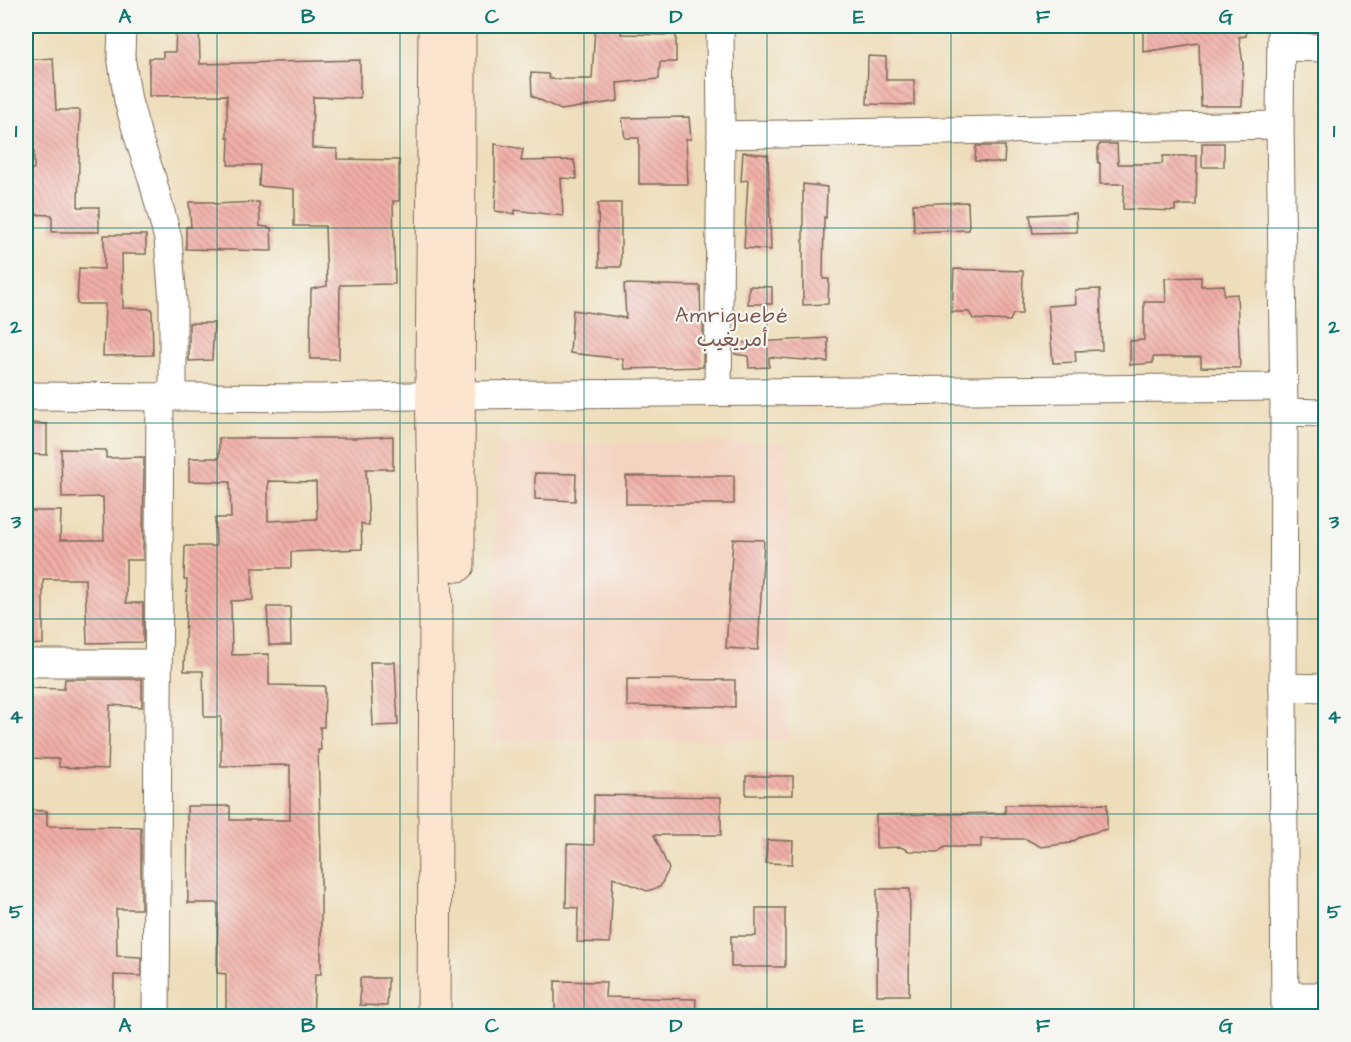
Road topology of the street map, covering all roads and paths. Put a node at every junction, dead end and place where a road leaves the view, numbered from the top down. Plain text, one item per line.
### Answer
1 (122, 26) edge
2 (435, 26) edge
3 (459, 26) edge
4 (720, 26) edge
5 (1282, 36) edge
6 (1326, 48) edge
7 (1280, 125) junction
8 (721, 135) junction
9 (718, 392) junction
10 (445, 395) junction
11 (26, 396) edge
12 (166, 397) junction
13 (1284, 400) junction
14 (1326, 413) edge
15 (26, 663) edge
16 (158, 663) junction
17 (1283, 687) junction
18 (1326, 688) edge
19 (1326, 996) edge
20 (1285, 1006) edge
21 (156, 1017) edge
22 (434, 1017) edge
23 (456, 1017) edge

1 - 12 street
2 - 10 street
3 - 10 street
4 - 8 street
5 - 6 street
5 - 7 street
7 - 8 street
7 - 13 street
8 - 9 street
9 - 10 street
9 - 13 street
10 - 12 street
10 - 22 street
10 - 23 street
11 - 12 street
12 - 16 street
13 - 14 street
13 - 17 street
15 - 16 street
16 - 21 street
17 - 18 street
17 - 20 street
19 - 20 street

